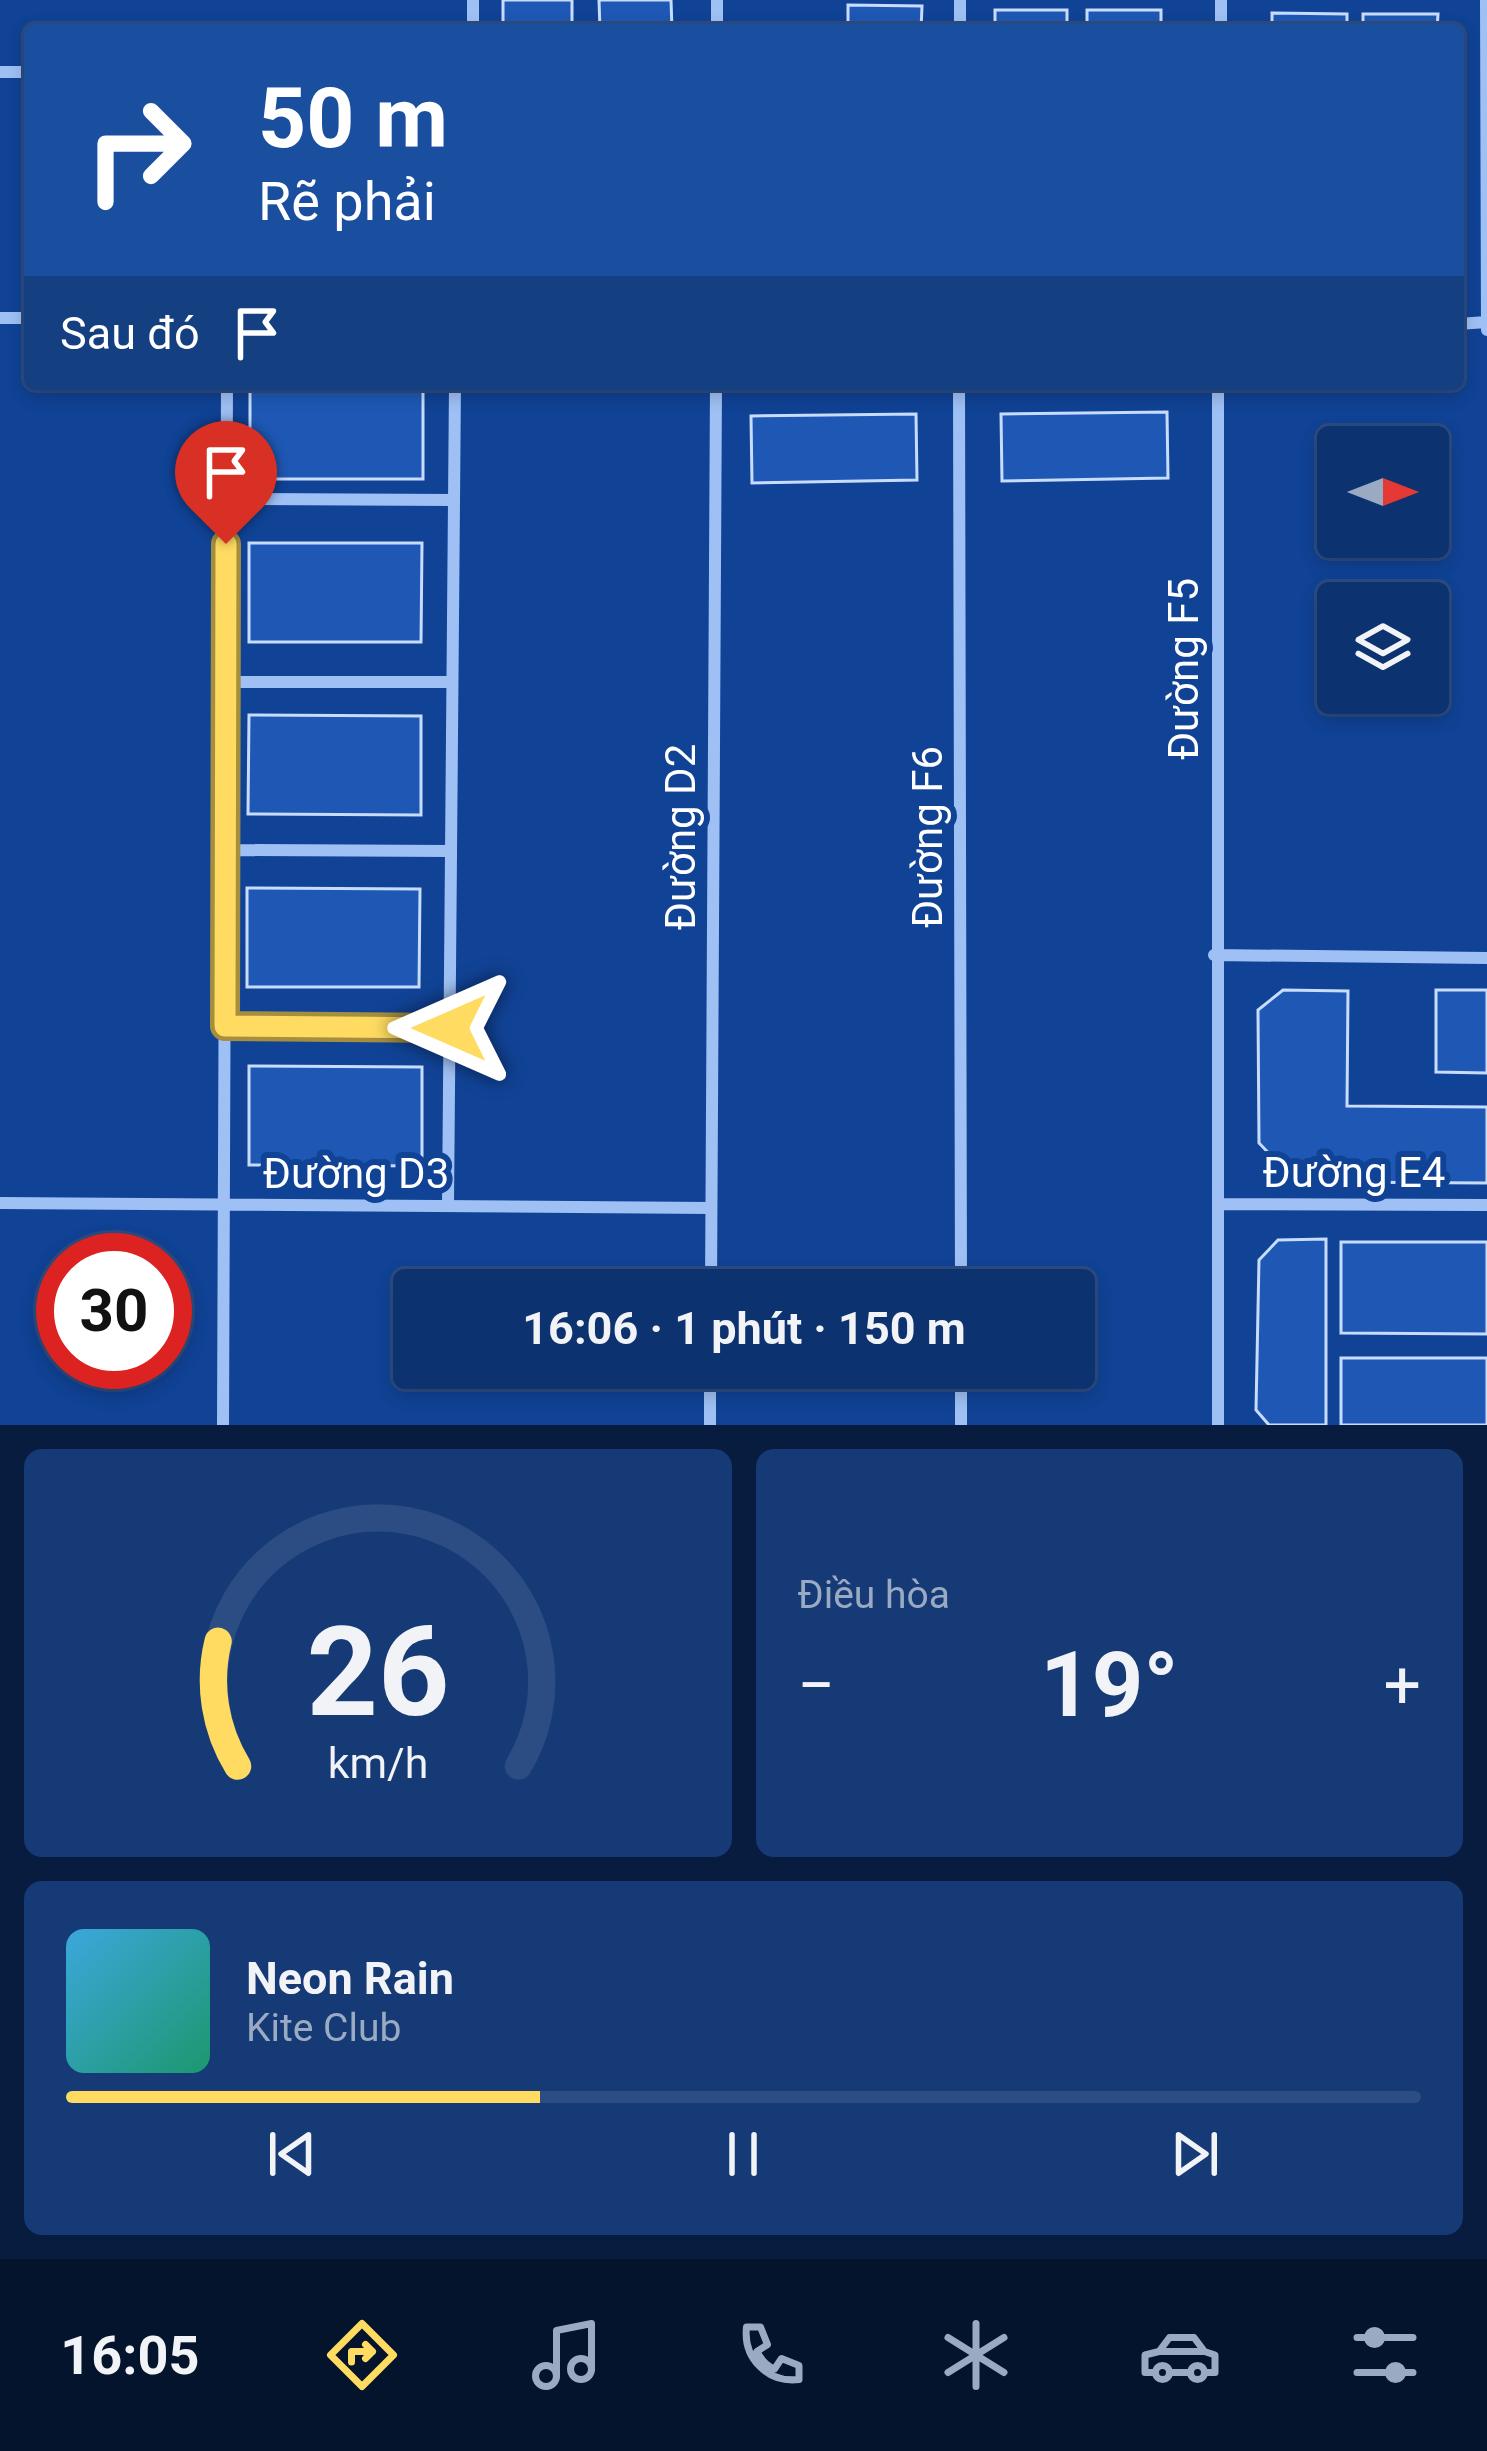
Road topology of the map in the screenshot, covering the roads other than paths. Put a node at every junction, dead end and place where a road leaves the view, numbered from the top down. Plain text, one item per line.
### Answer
1 (1486, 0) edge
2 (1486, 325) edge
3 (227, 390) edge
4 (455, 390) edge
5 (716, 390) edge
6 (959, 390) edge
7 (1218, 390) edge
8 (227, 499) junction
9 (454, 500) junction
10 (226, 682) junction
11 (452, 682) junction
12 (226, 850) junction
13 (451, 851) junction
14 (1214, 955) junction
15 (1487, 958) edge
16 (225, 1026) junction
17 (450, 1028) junction
18 (0, 1203) edge
19 (224, 1204) junction
20 (1221, 1204) junction
21 (1487, 1205) edge
22 (448, 1206) junction
23 (711, 1208) junction
24 (711, 1269) edge
25 (961, 1269) edge
26 (710, 1389) edge
27 (961, 1389) edge
28 (223, 1425) edge
29 (710, 1425) edge
30 (961, 1425) edge
31 (1218, 1425) edge

1 - 2 street
3 - 8 street
4 - 9 street
5 - 23 street, Đường D2
6 - 25 street, Đường F6
7 - 14 street, Đường F5
8 - 9 street
8 - 10 street
9 - 11 street
10 - 11 street
10 - 12 street
11 - 13 street
12 - 13 street
12 - 16 street
13 - 17 street
14 - 15 street
14 - 20 street, Đường F5
16 - 17 street
16 - 19 street
17 - 22 street
18 - 19 street, Đường D3
19 - 22 street, Đường D3
19 - 28 street
20 - 21 street, Đường E4
20 - 31 street, Đường F5
22 - 23 street, Đường D3
23 - 24 street, Đường D2
26 - 29 street
27 - 30 street

